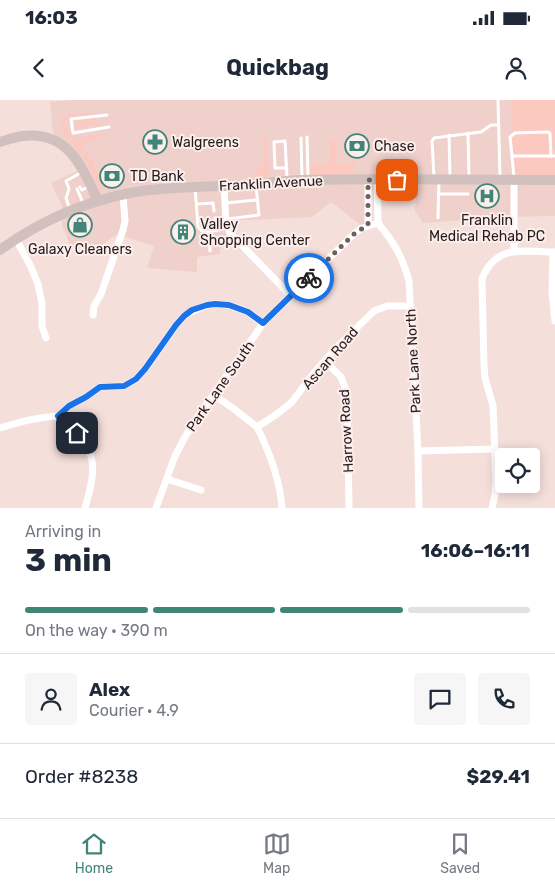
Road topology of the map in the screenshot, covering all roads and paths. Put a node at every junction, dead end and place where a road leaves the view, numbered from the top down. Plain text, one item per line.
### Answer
1 (498, 100) edge
2 (107, 115) dead end
3 (499, 124) junction
4 (110, 127) dead end
5 (468, 133) junction
6 (450, 135) junction
7 (307, 137) dead end
8 (301, 138) dead end
9 (0, 142) edge
10 (512, 156) junction
11 (553, 156) edge
12 (287, 168) junction
13 (78, 173) junction
14 (305, 180) junction
15 (372, 180) junction
16 (436, 180) junction
17 (450, 180) junction
18 (469, 180) junction
19 (500, 180) junction
20 (514, 180) junction
21 (555, 180) edge
22 (288, 181) junction
23 (76, 182) dead end
24 (256, 184) junction
25 (224, 186) junction
26 (195, 187) junction
27 (80, 191) junction
28 (439, 194) junction
29 (468, 194) dead end
30 (124, 195) junction
31 (257, 200) junction
32 (98, 201) junction
33 (225, 203) junction
34 (197, 204) junction
35 (84, 206) junction
36 (70, 211) junction
37 (214, 211) dead end
38 (215, 218) dead end
39 (438, 218) dead end
40 (226, 219) junction
41 (378, 224) junction
42 (368, 225) junction
43 (228, 228) junction
44 (216, 231) junction
45 (209, 233) junction
46 (16, 238) junction
47 (0, 250) edge
48 (210, 251) dead end
49 (514, 251) junction
50 (554, 252) edge
51 (291, 296) junction
52 (410, 306) junction
53 (93, 315) dead end
54 (555, 321) edge
55 (263, 323) junction
56 (46, 338) dead end
57 (325, 361) junction
58 (214, 395) junction
59 (58, 416) junction
60 (257, 427) junction
61 (0, 428) edge
62 (494, 449) junction
63 (418, 451) junction
64 (167, 479) junction
65 (200, 490) dead end
66 (85, 508) edge
67 (156, 508) edge
68 (282, 508) edge
69 (349, 508) edge
70 (418, 508) edge
71 (492, 508) edge

1 - 3 lane
2 - 4 lane
3 - 5 lane
3 - 19 lane
5 - 6 lane
5 - 18 lane
6 - 16 lane
6 - 17 lane
7 - 14 lane
8 - 14 lane
9 - 13 main road
10 - 11 lane
10 - 11 lane
10 - 20 lane
12 - 12 lane
12 - 22 lane
13 - 23 lane
13 - 27 main road
13 - 36 lane
14 - 15 main road, Franklin Avenue
14 - 22 main road, Franklin Avenue
15 - 16 main road, Franklin Avenue
15 - 41 street
15 - 42 street
16 - 17 main road, Franklin Avenue
16 - 28 lane
17 - 18 main road, Franklin Avenue
18 - 19 main road, Franklin Avenue
19 - 20 main road, Franklin Avenue
20 - 21 main road, Franklin Avenue
20 - 49 street
22 - 24 main road, Franklin Avenue
24 - 25 main road, Franklin Avenue
24 - 31 lane
25 - 26 main road, Franklin Avenue
25 - 33 street
26 - 30 main road, Franklin Avenue
26 - 34 lane
27 - 32 main road
27 - 35 lane
28 - 29 lane
28 - 39 lane
30 - 32 main road, Franklin Avenue
30 - 53 street
31 - 33 lane
31 - 40 lane
32 - 35 main road, Franklin Avenue
33 - 40 street
34 - 37 lane
34 - 45 lane
35 - 36 main road, Franklin Avenue
36 - 46 main road, Franklin Avenue
38 - 44 lane
40 - 43 street
41 - 42 street
41 - 52 street, Park Lane North
42 - 51 street, Park Lane South
43 - 44 lane
43 - 51 street
44 - 45 lane
45 - 48 lane
46 - 47 main road, Franklin Avenue
46 - 56 street
49 - 50 street
49 - 62 street
50 - 54 street
51 - 55 street, Park Lane South
52 - 57 street, Ascan Road
52 - 63 street, Park Lane North
55 - 58 street, Park Lane South
55 - 59 street
57 - 60 street, Ascan Road
57 - 69 street, Harrow Road
58 - 60 street
58 - 64 street, Park Lane South
59 - 61 street
59 - 66 street
60 - 68 street
62 - 63 street
62 - 71 street
63 - 70 street, Park Lane North
64 - 65 street
64 - 67 street, Park Lane South

